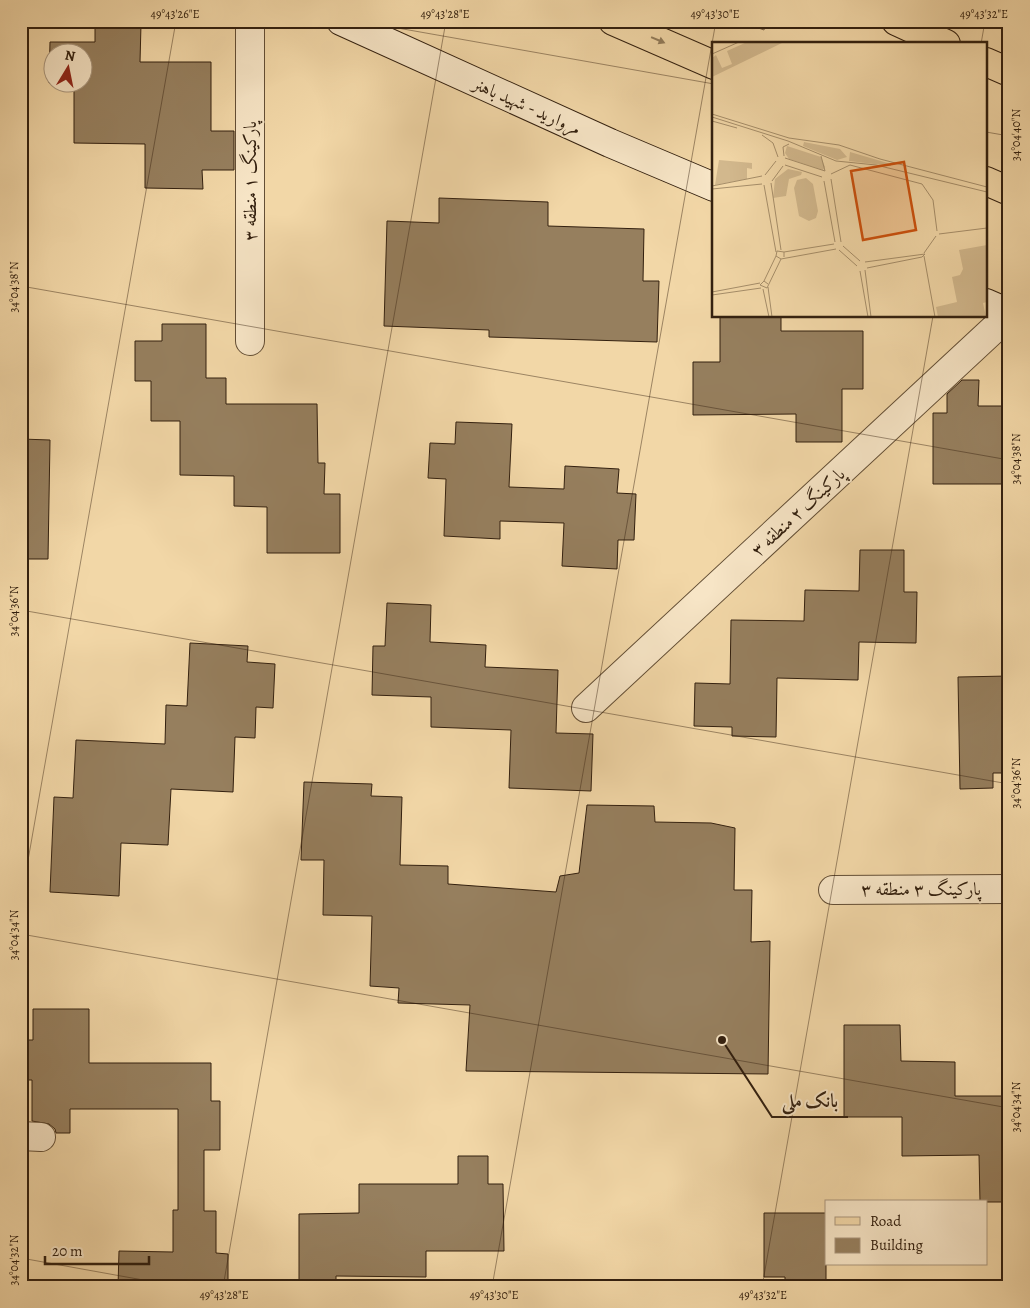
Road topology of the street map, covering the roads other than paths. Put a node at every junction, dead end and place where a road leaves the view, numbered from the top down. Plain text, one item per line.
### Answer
1 (250, 21) edge
2 (341, 21) edge
3 (613, 21) edge
4 (896, 21) edge
5 (942, 42) edge
6 (712, 63) edge
7 (988, 63) edge
8 (1009, 72) edge
9 (988, 183) edge
10 (712, 186) edge
11 (1009, 191) edge
12 (988, 304) edge
13 (1009, 314) edge
14 (250, 341) dead end
15 (586, 708) dead end
16 (1009, 889) edge
17 (833, 890) dead end

1 - 14 street, پارکینگ ۱ منطقه ۳
2 - 10 street, مروارید - شهید باهنر
3 -> 6 main road
4 - 5 main road
7 - 8 main road
9 - 11 main road
12 - 13 street
13 - 15 street, پارکینگ ۲ منطقه ۳
16 - 17 street, پارکینگ ۳ منطقه ۳

